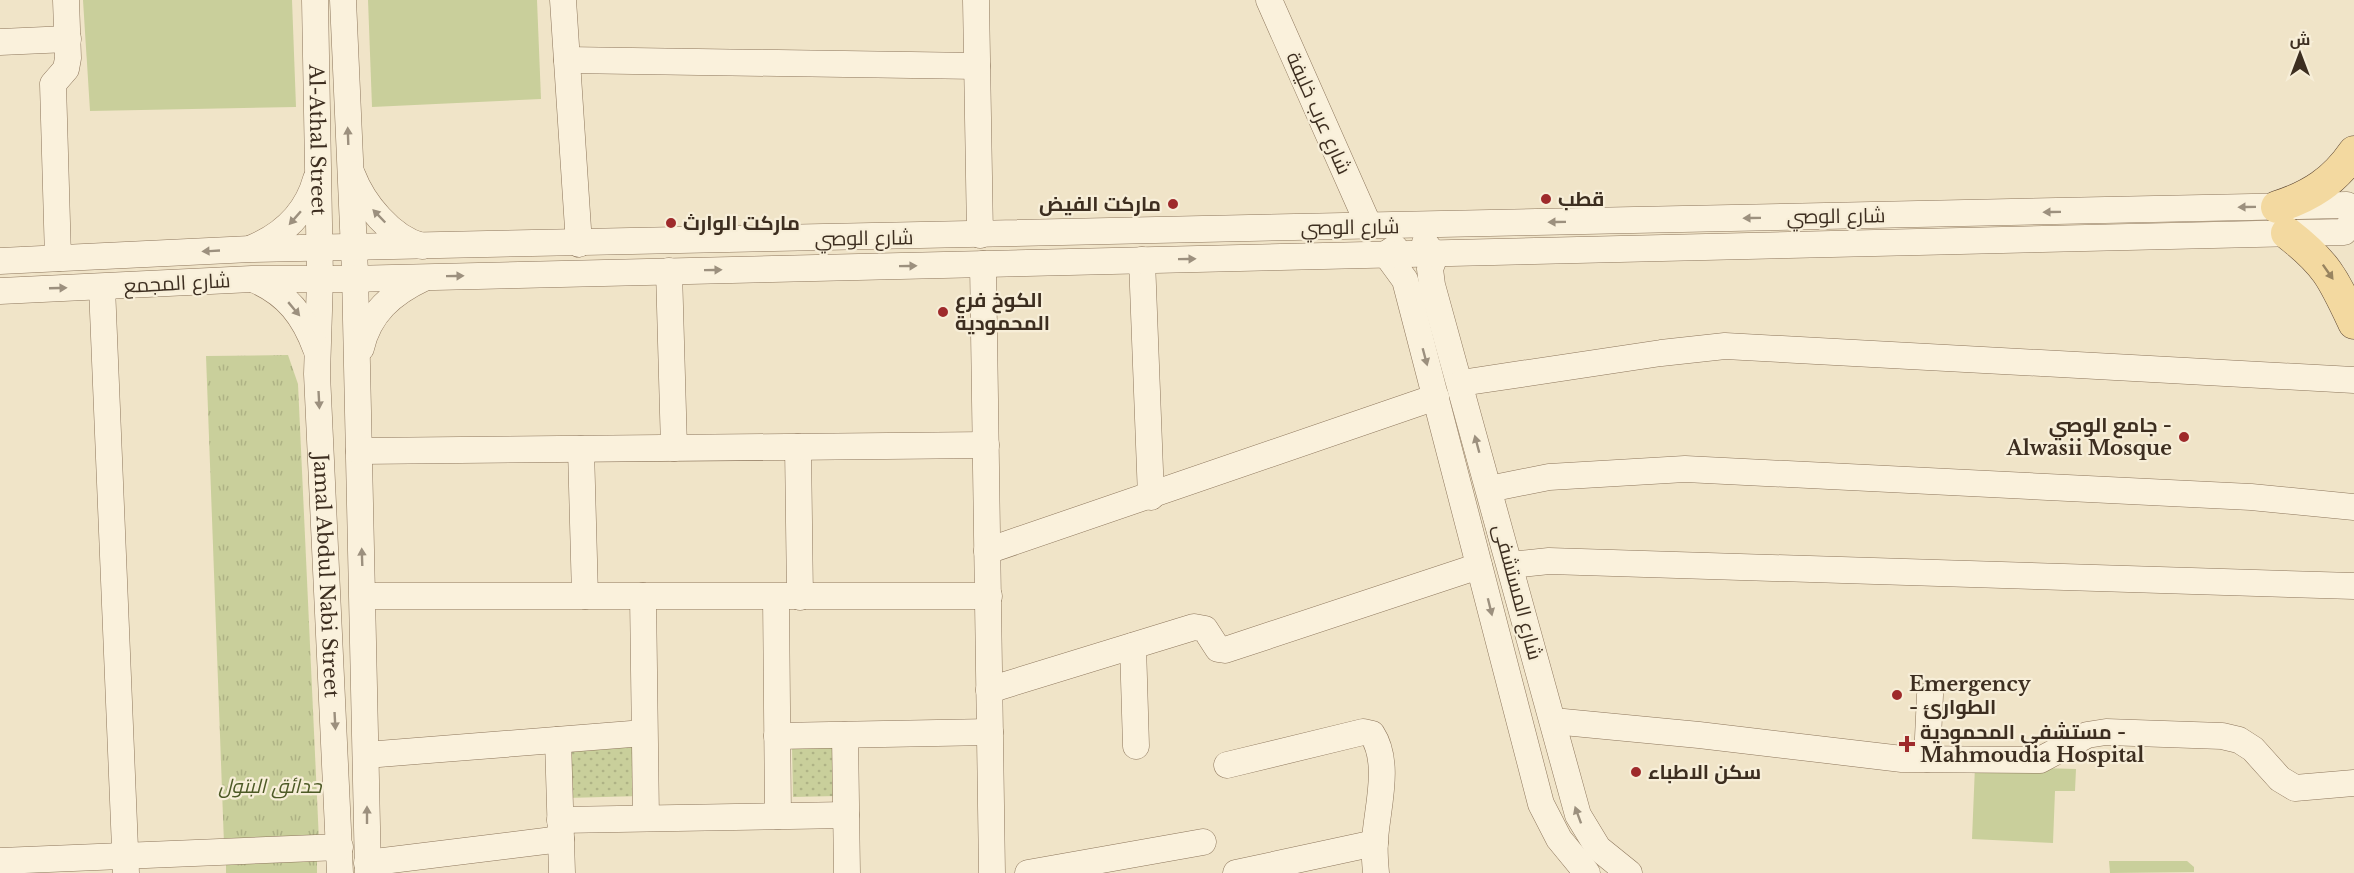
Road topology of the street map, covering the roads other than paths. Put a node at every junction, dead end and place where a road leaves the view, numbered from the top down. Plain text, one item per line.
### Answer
1 (66, 0) edge
2 (315, 0) edge
3 (343, 0) edge
4 (563, 0) edge
5 (976, 0) edge
6 (1269, 0) edge
7 (68, 39) junction
8 (0, 42) edge
9 (567, 60) junction
10 (977, 66) junction
11 (2354, 152) edge
12 (349, 168) junction
13 (319, 170) junction
14 (2350, 219) edge
15 (2282, 220) junction
16 (1135, 231) junction
17 (1084, 233) junction
18 (980, 235) junction
19 (1406, 240) junction
20 (579, 244) junction
21 (261, 249) junction
22 (417, 249) junction
23 (58, 258) junction
24 (1137, 260) junction
25 (1083, 261) junction
26 (0, 262) edge
27 (338, 264) junction
28 (983, 264) junction
29 (669, 271) junction
30 (413, 277) junction
31 (260, 279) junction
32 (0, 284) edge
33 (102, 287) junction
34 (0, 291) edge
35 (1422, 297) junction
36 (2354, 323) edge
37 (356, 350) junction
38 (318, 356) junction
39 (2354, 380) edge
40 (1461, 383) junction
41 (1436, 397) junction
42 (986, 445) junction
43 (798, 447) junction
44 (674, 448) junction
45 (581, 449) junction
46 (358, 451) junction
47 (1490, 489) junction
48 (1151, 497) junction
49 (2354, 507) edge
50 (987, 551) junction
51 (1510, 565) junction
52 (1479, 566) junction
53 (2354, 586) edge
54 (363, 596) junction
55 (585, 596) junction
56 (643, 596) junction
57 (989, 596) junction
58 (788, 597) junction
59 (1133, 646) junction
60 (989, 690) junction
61 (1930, 695) dead end
62 (1553, 721) junction
63 (990, 732) junction
64 (644, 733) junction
65 (845, 735) junction
66 (777, 736) junction
67 (558, 740) junction
68 (1136, 746) dead end
69 (366, 755) junction
70 (1927, 759) junction
71 (1227, 765) dead end
72 (2354, 783) edge
73 (846, 815) junction
74 (778, 816) junction
75 (646, 818) junction
76 (561, 830) junction
77 (1203, 842) dead end
78 (1375, 843) junction
79 (340, 848) junction
80 (0, 861) edge
81 (1578, 861) edge
82 (126, 864) edge
83 (368, 868) edge
84 (340, 873) edge
85 (562, 873) edge
86 (847, 873) edge
87 (992, 873) edge
88 (1028, 873) edge
89 (1236, 873) edge
90 (1376, 873) edge
91 (1629, 873) edge

1 - 7 street
2 - 13 street, Al-Athal Street
12 -> 3 street, Al-Athal Street
4 - 9 street
5 - 10 street
6 - 19 street, شارع عرب خليفة
7 - 8 street
7 - 23 street
9 - 10 street
9 - 20 street
10 - 18 street
11 - 15 main road
12 - 13 street
22 -> 12 street
12 - 27 street, Al-Athal Street
13 -> 21 street
13 - 27 street, Al-Athal Street
14 - 15 street, شارع الوصي
15 - 19 street, شارع الوصي
15 -> 36 main road
16 - 17 street, شارع الوصي
16 - 19 street, شارع الوصي
16 - 24 street
17 - 18 street, شارع الوصي
17 - 25 street
18 - 20 street, شارع الوصي
24 -> 19 street, شارع الوصي
19 - 35 street, شارع عرب خليفة
20 - 22 street, شارع الوصي
21 -> 23 street, شارع المجمع
21 - 27 street, شارع المجمع
21 - 31 street
22 - 27 street, شارع الوصي
22 - 30 street
23 - 26 street, شارع المجمع
24 - 25 street, شارع الوصي
24 - 48 street
25 - 28 street, شارع الوصي
26 - 32 street
27 - 30 street, شارع الوصي
27 - 31 street, شارع المجمع
27 - 37 street, Jamal Abdul Nabi Street
27 - 38 street, Jamal Abdul Nabi Street
29 -> 28 street, شارع الوصي
28 - 42 street
30 -> 29 street, شارع الوصي
29 - 44 street
30 - 37 street
31 - 33 street, شارع المجمع
31 -> 38 street
34 -> 33 street, شارع المجمع
33 - 82 street
35 - 40 street, شارع المستشفى
35 -> 41 street, شارع المستشفى
37 - 38 street
37 - 46 street, Jamal Abdul Nabi Street
38 -> 79 street, Jamal Abdul Nabi Street
39 - 40 street
47 -> 40 street, شارع المستشفى
41 - 48 street
41 - 52 street, شارع المستشفى
42 - 43 street
42 - 50 street
43 - 44 street
43 - 58 street
44 - 45 street
45 - 46 street
45 - 55 street
54 -> 46 street, Jamal Abdul Nabi Street
47 - 49 street
47 - 51 street, شارع المستشفى
48 - 50 street
50 - 57 street
51 - 53 street
51 - 62 street, شارع المستشفى
52 - 59 street
52 -> 81 street, شارع المستشفى
54 - 55 street
54 - 69 street, Jamal Abdul Nabi Street
55 - 56 street
56 - 58 street
56 - 64 street
57 - 58 street
57 - 60 street
58 - 66 street
59 - 60 street
59 - 68 street
60 - 63 street
61 - 70 street
62 - 70 street
81 -> 62 street, شارع المستشفى
63 - 65 street
63 - 87 street
64 - 67 street
64 - 75 street
65 - 66 street
65 - 73 street
66 - 74 street
67 - 69 street
67 - 76 street
83 -> 69 street, Jamal Abdul Nabi Street
70 - 72 street
71 - 78 street
73 - 74 street
73 - 86 street
74 - 75 street
75 - 76 street
76 - 83 street
76 - 85 street
77 - 88 street
78 - 89 street
78 - 90 street
79 - 82 street
79 - 84 street, Jamal Abdul Nabi Street
80 - 82 street
81 - 91 street, شارع المستشفى

